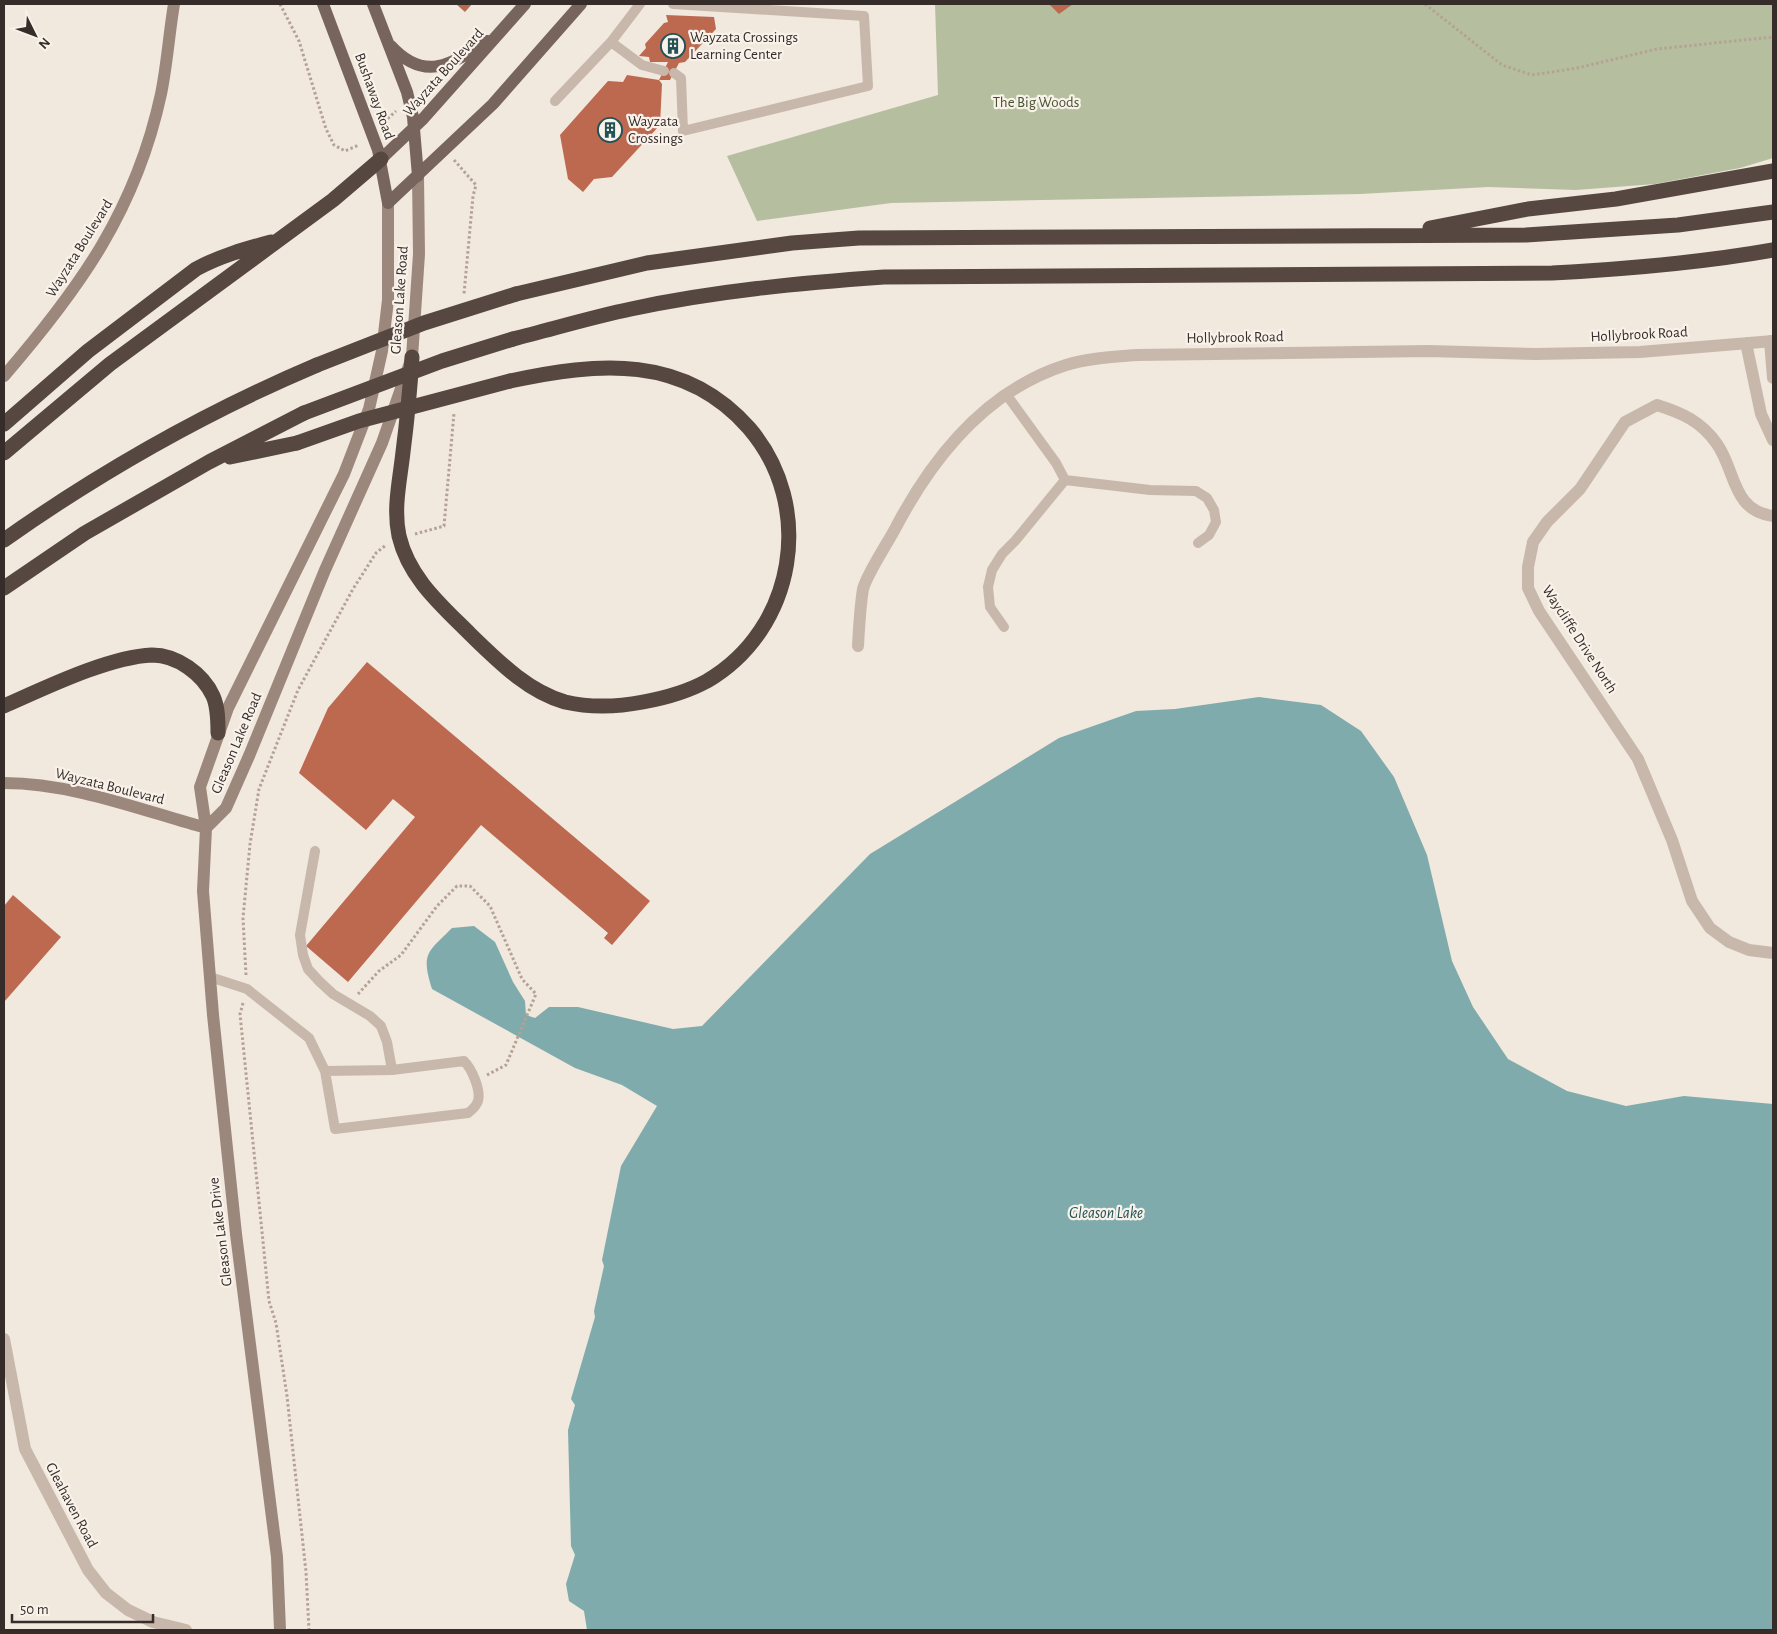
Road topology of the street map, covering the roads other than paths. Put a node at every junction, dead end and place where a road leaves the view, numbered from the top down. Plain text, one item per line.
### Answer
1 (174, 4) edge
2 (323, 4) edge
3 (372, 4) edge
4 (526, 4) edge
5 (581, 4) edge
6 (640, 4) edge
7 (673, 4) edge
8 (501, 32) junction
9 (387, 42) junction
10 (611, 42) junction
11 (555, 101) dead end
12 (414, 129) junction
13 (381, 159) junction
14 (1773, 167) edge
15 (1773, 172) edge
16 (418, 176) junction
17 (1726, 180) junction
18 (388, 203) junction
19 (1773, 212) edge
20 (1393, 235) junction
21 (279, 239) junction
22 (1773, 250) edge
23 (1772, 341) edge
24 (1746, 344) junction
25 (412, 357) junction
26 (4, 376) edge
27 (1773, 378) edge
28 (1006, 394) junction
29 (4, 424) edge
30 (1773, 440) edge
31 (4, 453) edge
32 (209, 462) junction
33 (1065, 480) junction
34 (1773, 516) edge
35 (4, 540) edge
36 (1198, 543) dead end
37 (4, 588) edge
38 (1004, 627) dead end
39 (858, 646) dead end
40 (4, 706) edge
41 (218, 733) junction
42 (4, 783) edge
43 (206, 828) junction
44 (315, 851) dead end
45 (1773, 953) edge
46 (210, 977) junction
47 (392, 1070) junction
48 (325, 1071) junction
49 (4, 1339) edge
50 (186, 1630) edge
51 (280, 1630) edge

1 - 26 main road, Wayzata Boulevard
2 - 13 main road, Bushaway Road
3 - 9 main road, Bushaway Road
4 - 8 main road, Wayzata Boulevard
5 - 16 main road
6 - 10 lane
7 - 10 lane
8 - 9 main road
8 - 12 main road, Wayzata Boulevard
9 - 12 main road, Bushaway Road
10 - 11 lane
12 - 13 main road, Wayzata Boulevard
12 - 16 main road, Bushaway Road
13 - 18 main road, Bushaway Road
13 - 21 highway
14 - 17 highway
15 - 17 highway
16 - 18 main road
16 - 25 main road, Gleason Lake Road
17 - 20 highway
18 - 41 main road, Gleason Lake Road
19 - 20 highway
20 - 35 highway, bridge
21 - 29 highway
21 - 31 highway
22 - 32 highway, bridge
23 - 24 street, Hollybrook Road
23 - 27 street
24 - 28 street, Hollybrook Road
24 - 30 street
25 - 32 highway, bridge
25 - 43 main road, Gleason Lake Road
28 - 33 lane
28 - 39 street, Hollybrook Road
32 - 37 highway
33 - 36 lane
33 - 38 lane
34 - 45 street, Waycliffe Drive North
40 - 41 highway
41 - 43 main road, Gleason Lake Road
42 - 43 main road, Wayzata Boulevard
43 - 46 main road, Gleason Lake Drive
44 - 47 lane
46 - 48 lane
46 - 51 main road, Gleason Lake Drive
47 - 48 lane
47 - 48 lane
49 - 50 street, Gleahaven Road

